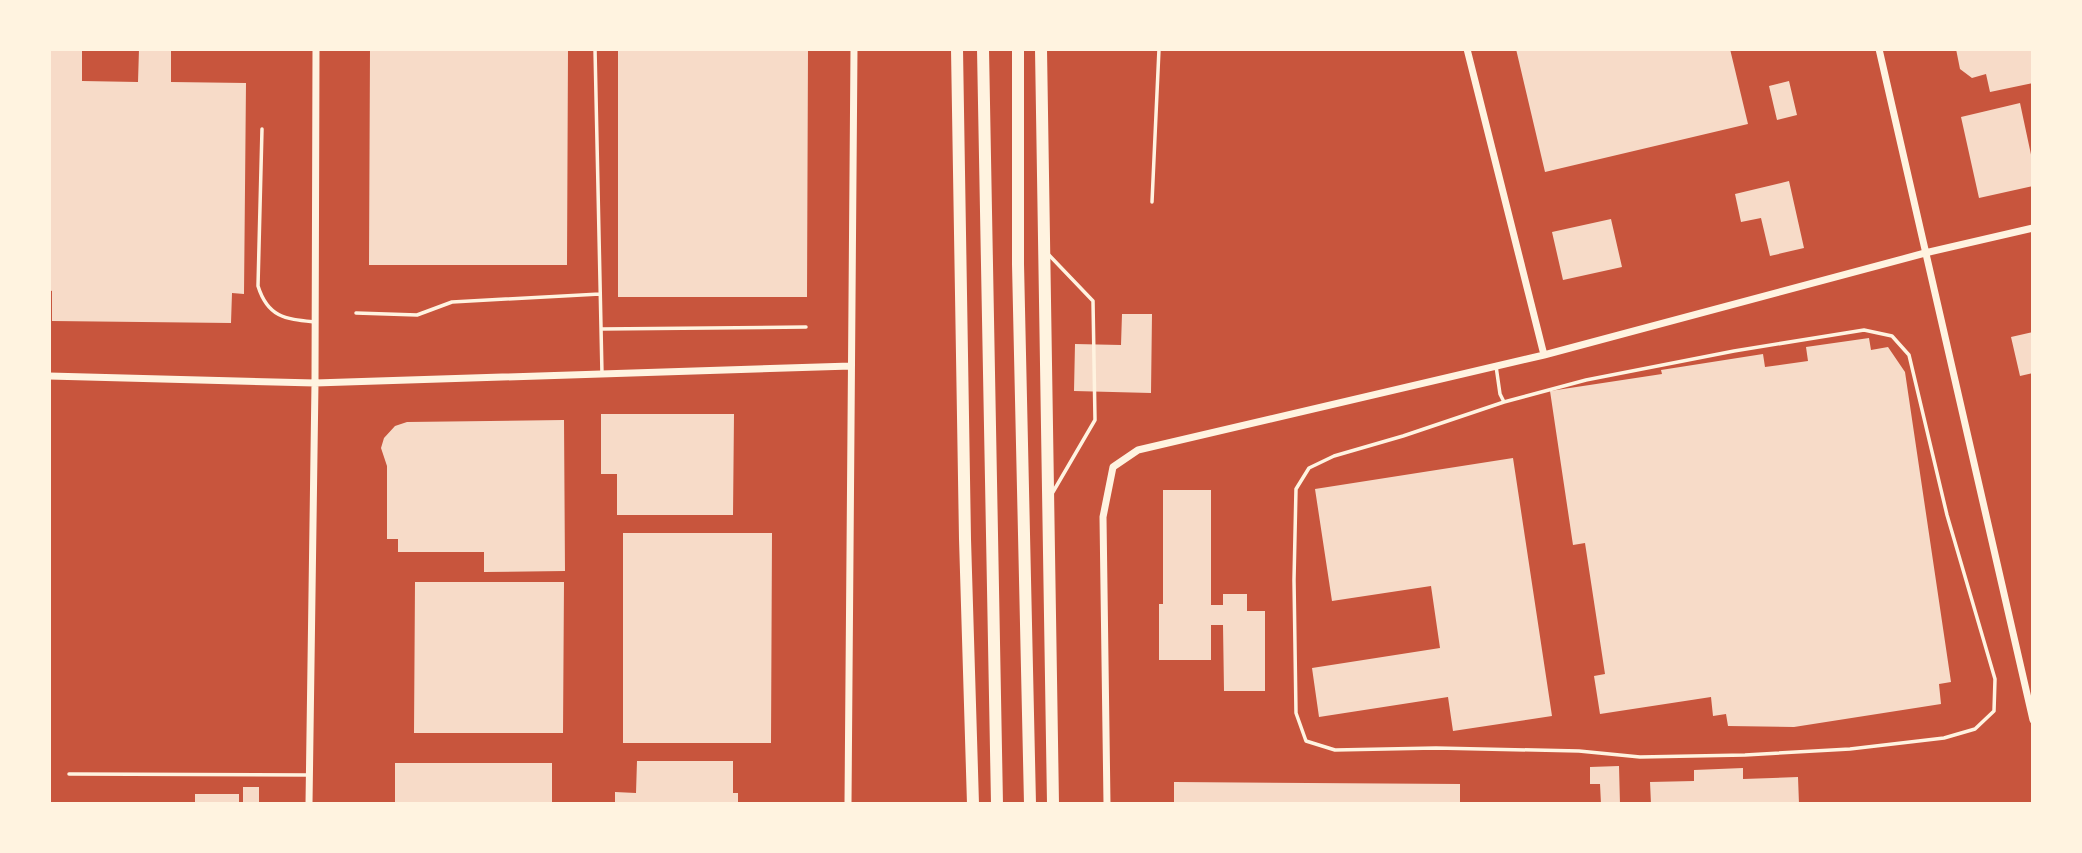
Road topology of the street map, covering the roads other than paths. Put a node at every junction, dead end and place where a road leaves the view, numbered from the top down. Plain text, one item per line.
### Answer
1 (316, 49) edge
2 (595, 49) edge
3 (854, 49) edge
4 (957, 49) edge
5 (983, 49) edge
6 (1018, 49) edge
7 (1041, 49) edge
8 (1159, 49) edge
9 (1467, 49) edge
10 (1879, 49) edge
11 (262, 128) dead end
12 (1152, 202) dead end
13 (2033, 228) edge
14 (1044, 250) junction
15 (1926, 253) junction
16 (600, 294) junction
17 (356, 313) dead end
18 (315, 322) junction
19 (806, 327) dead end
20 (601, 329) junction
21 (1544, 355) junction
22 (851, 366) junction
23 (1496, 366) junction
24 (602, 374) junction
25 (49, 376) edge
26 (315, 383) junction
27 (1504, 402) junction
28 (1048, 499) junction
29 (2033, 720) edge
30 (69, 774) dead end
31 (309, 775) junction
32 (309, 804) edge
33 (848, 804) edge
34 (973, 804) edge
35 (997, 804) edge
36 (1030, 804) edge
37 (1053, 804) edge
38 (1107, 804) edge

1 - 18 street
2 - 16 lane
3 - 22 street
4 - 34 highway
5 - 35 highway
6 - 36 highway
7 - 14 highway
8 - 12 lane
9 - 21 street
10 - 15 street
11 - 18 lane
13 - 15 street
14 - 28 highway
14 - 28 lane
15 - 21 street
15 - 29 street
16 - 17 lane
16 - 20 lane
18 - 26 street
19 - 20 lane
20 - 24 lane
21 - 23 street
22 - 24 street
22 - 33 street
23 - 27 lane
23 - 38 street
24 - 26 street
25 - 26 street
26 - 31 street
27 - 27 lane
28 - 37 highway
30 - 31 lane
31 - 32 street

